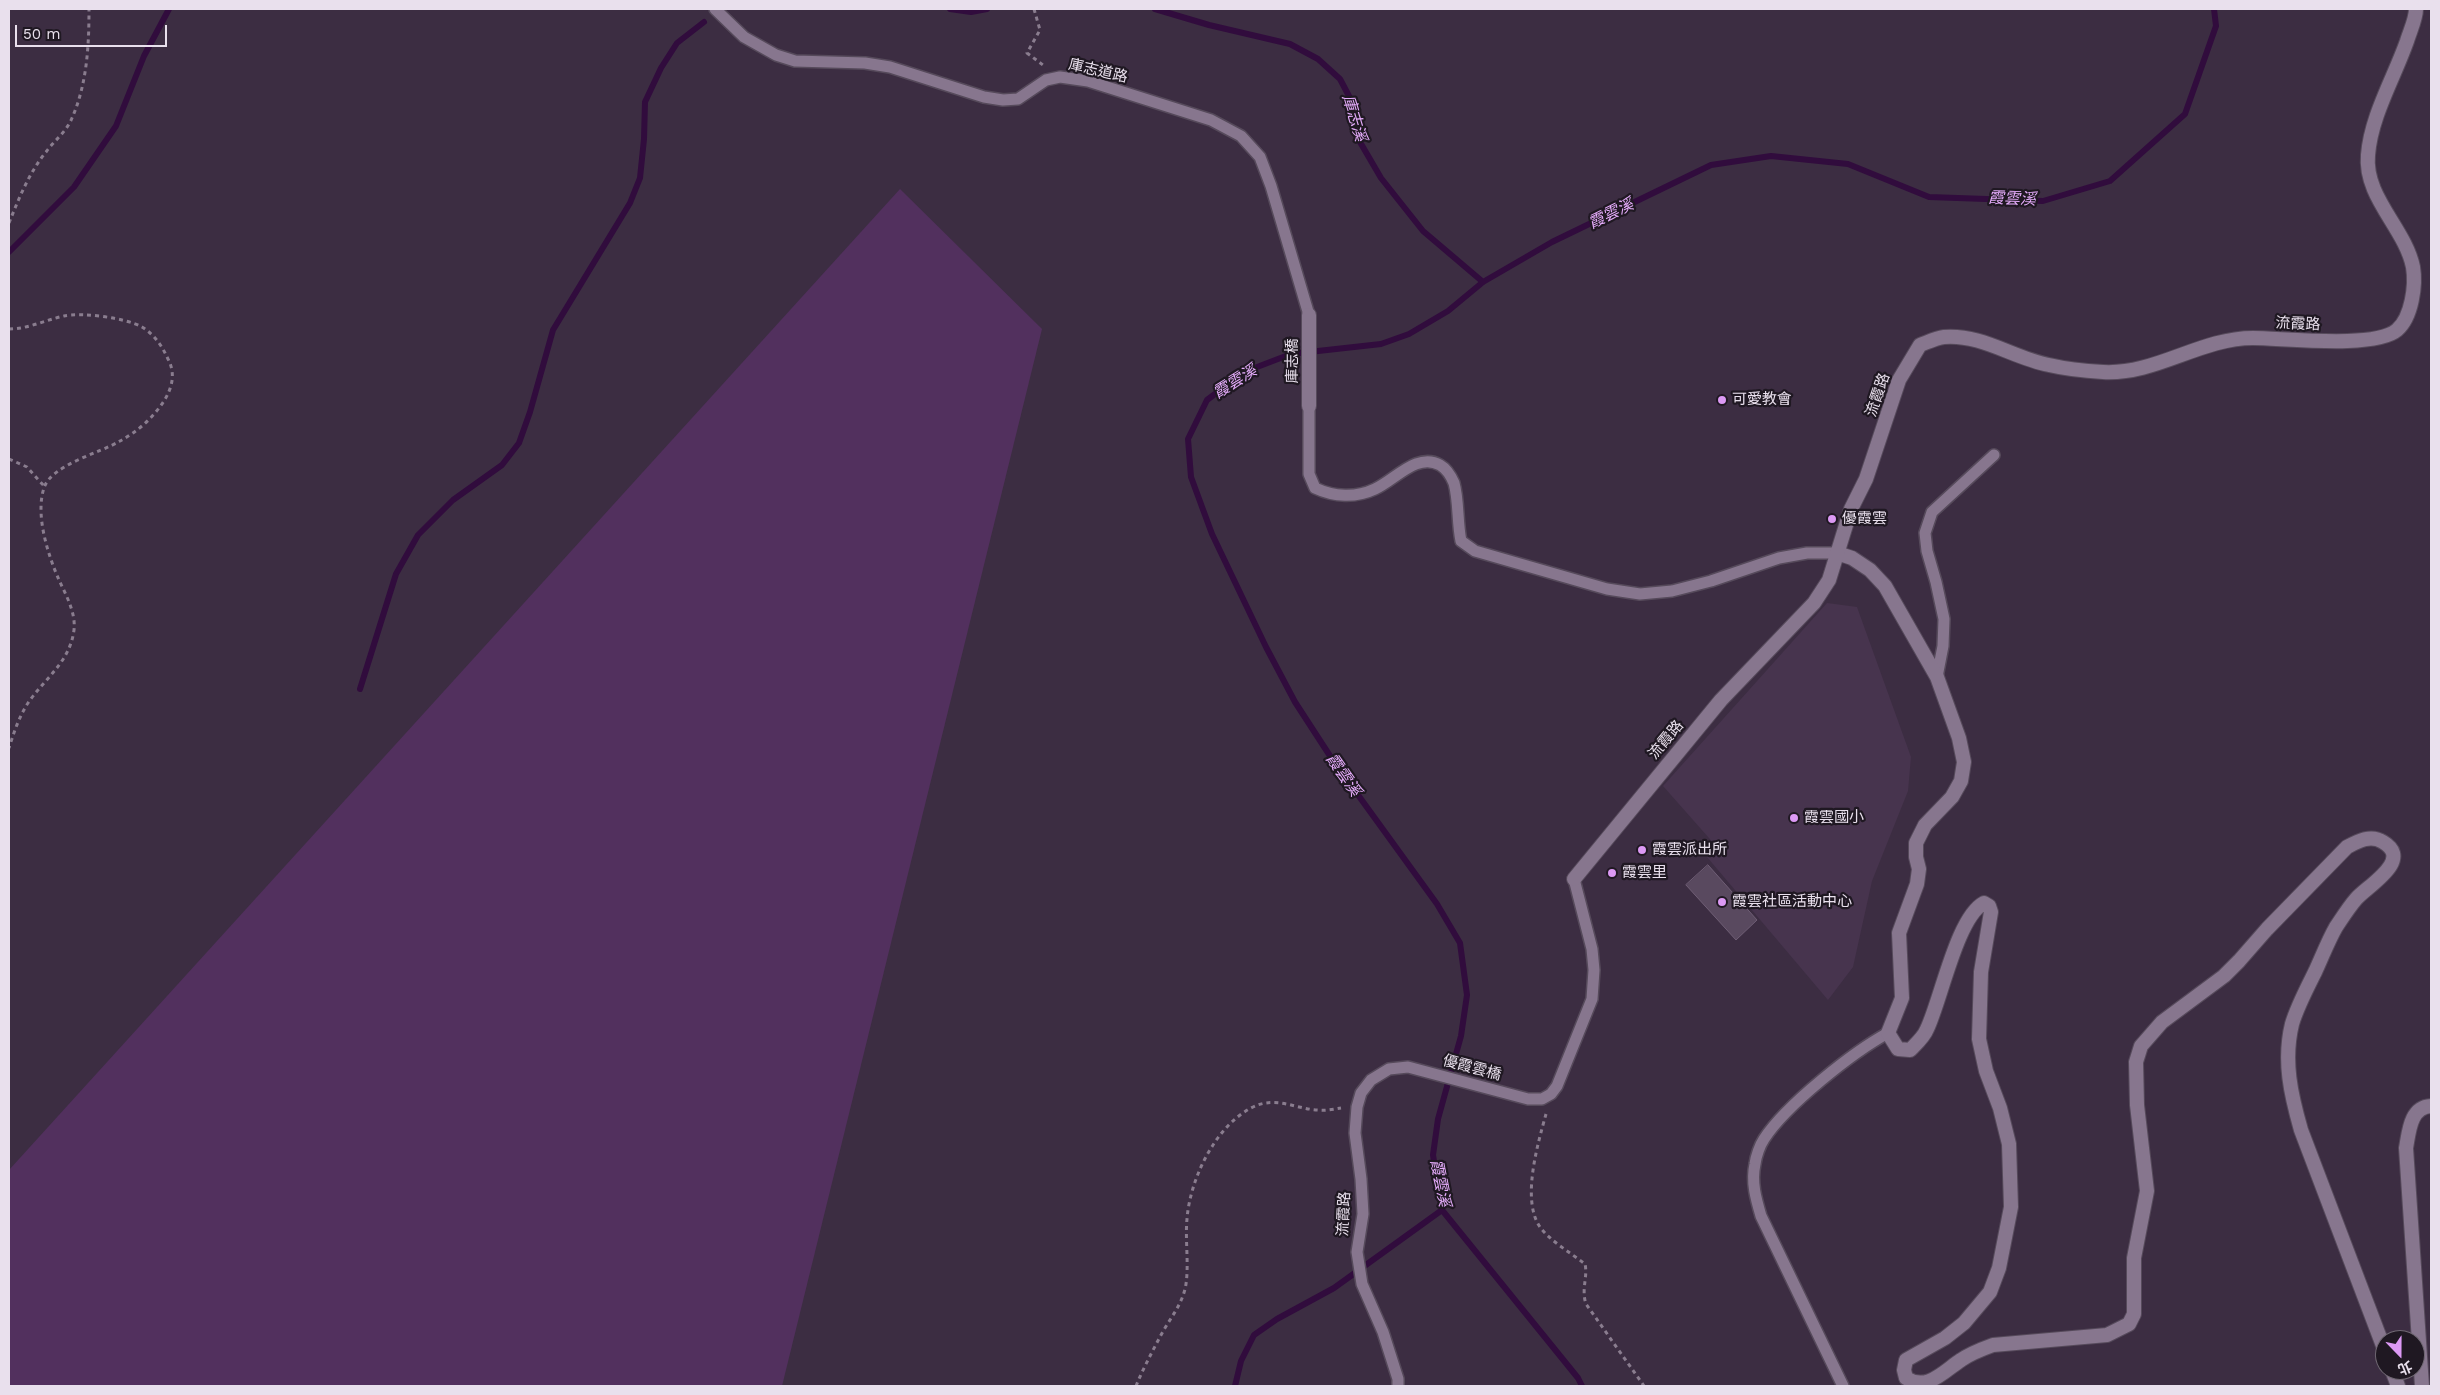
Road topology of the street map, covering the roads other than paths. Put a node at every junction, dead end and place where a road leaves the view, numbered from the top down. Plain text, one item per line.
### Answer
1 (715, 9) edge
2 (2416, 9) edge
3 (1309, 316) joint
4 (1309, 406) joint
5 (1994, 455) dead end
6 (1837, 553) junction
7 (1936, 677) junction
8 (1574, 879) joint
9 (1888, 1033) junction
10 (1408, 1067) joint
11 (1528, 1099) joint
12 (2431, 1106) edge
13 (2377, 1330) edge
14 (1398, 1386) edge
15 (1843, 1386) edge
16 (2422, 1386) edge

1 - 3 lane, 庫志道路
2 - 6 street, 流霞路
3 - 4 street, 庫志橋
4 - 6 lane
5 - 7 lane
6 - 7 street
6 - 8 street, 流霞路
7 - 9 street
8 - 11 lane, 流霞路
9 - 13 street
9 - 15 lane
10 - 11 lane, 優霞雲橋
10 - 14 lane, 流霞路
12 - 16 street

